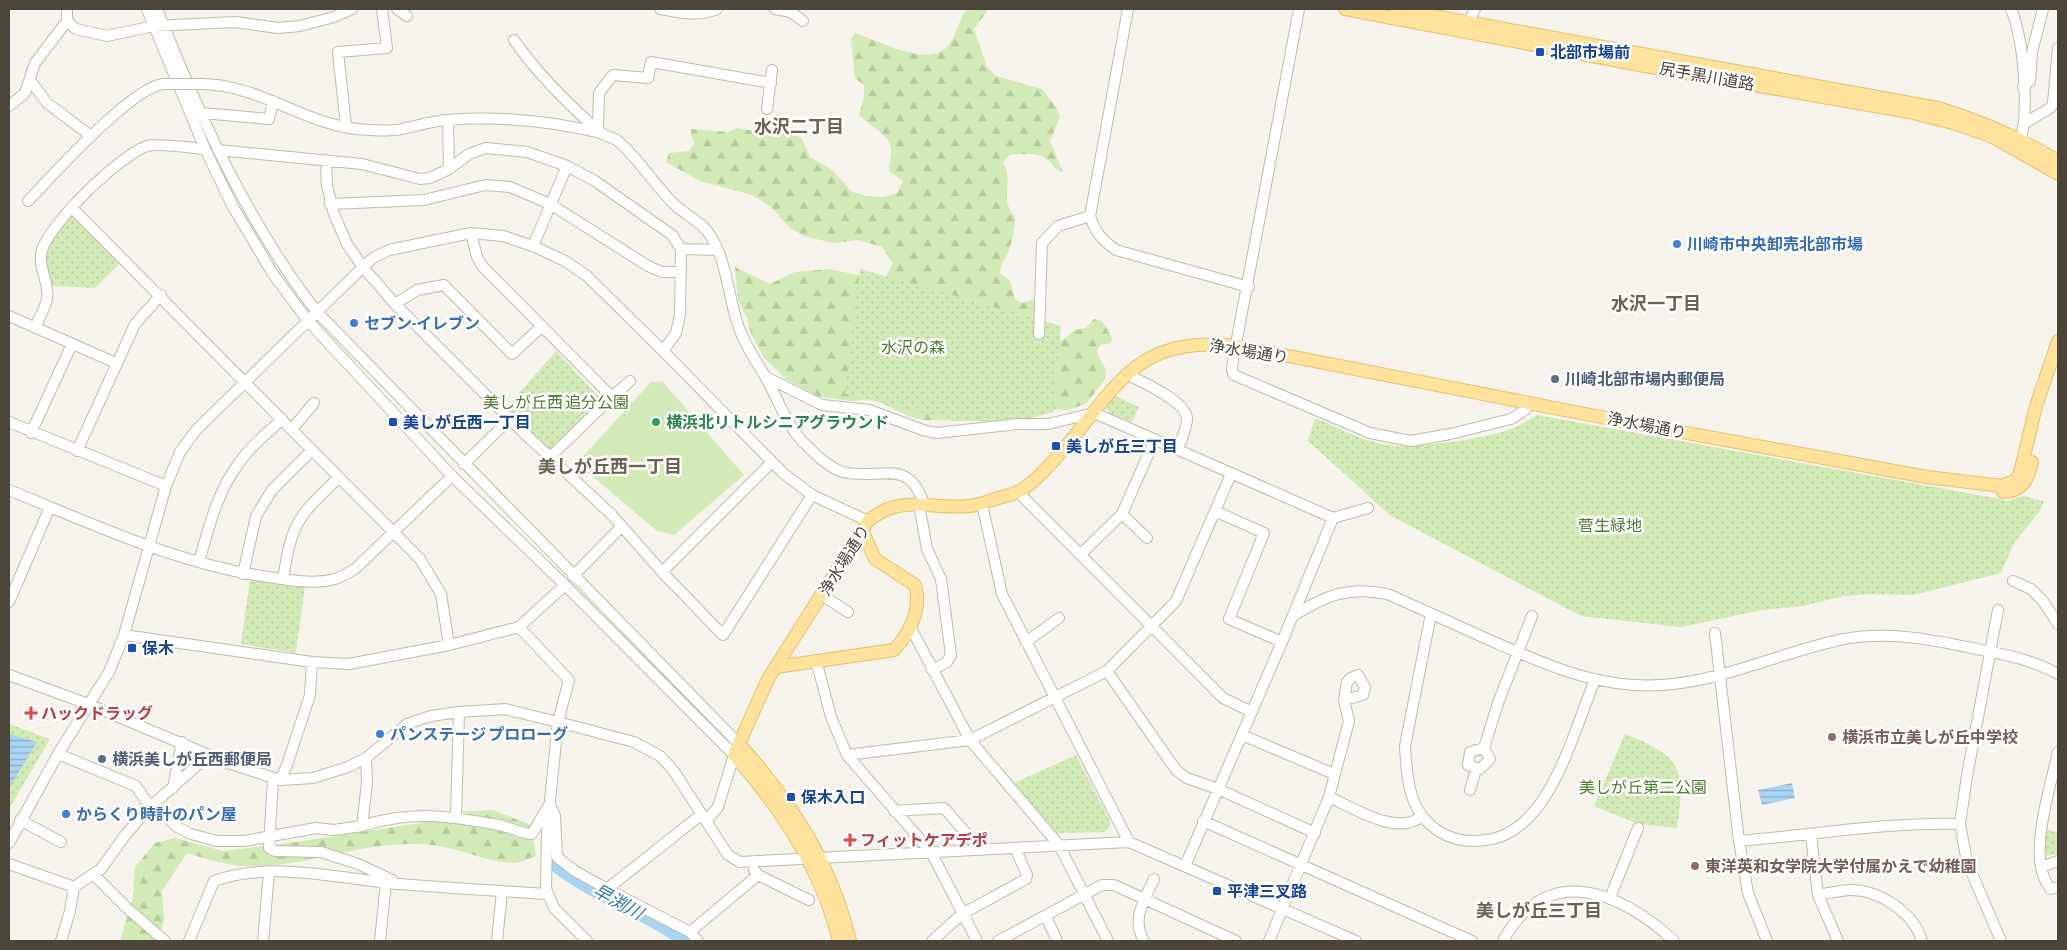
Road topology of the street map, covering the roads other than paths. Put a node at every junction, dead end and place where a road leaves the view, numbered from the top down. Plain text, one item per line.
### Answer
1 (67, 9) edge
2 (147, 9) edge
3 (157, 9) edge
4 (352, 9) edge
5 (382, 9) edge
6 (397, 9) edge
7 (660, 9) edge
8 (717, 9) edge
9 (774, 9) edge
10 (1128, 9) edge
11 (1299, 9) edge
12 (1345, 9) edge
13 (1396, 9) edge
14 (1475, 9) edge
15 (2011, 9) edge
16 (2043, 9) edge
17 (407, 16) dead end
18 (67, 21) junction
19 (803, 21) dead end
20 (1469, 22) junction
21 (159, 26) junction
22 (514, 40) dead end
23 (2058, 48) edge
24 (772, 70) dead end
25 (30, 80) junction
26 (771, 82) junction
27 (2023, 88) junction
28 (2056, 100) edge
29 (273, 101) junction
30 (9, 106) edge
31 (767, 109) dead end
32 (202, 113) junction
33 (448, 120) junction
34 (2025, 123) junction
35 (346, 126) junction
36 (599, 130) junction
37 (91, 136) junction
38 (2020, 144) junction
39 (205, 149) junction
40 (218, 150) junction
41 (326, 161) junction
42 (2058, 161) edge
43 (567, 166) junction
44 (449, 170) junction
45 (2058, 174) edge
46 (28, 201) dead end
47 (330, 204) junction
48 (550, 204) junction
49 (72, 208) junction
50 (1090, 216) junction
51 (471, 233) junction
52 (533, 246) junction
53 (681, 249) junction
54 (718, 250) junction
55 (363, 267) junction
56 (680, 272) junction
57 (1249, 287) junction
58 (161, 296) junction
59 (395, 304) junction
60 (318, 312) junction
61 (9, 316) edge
62 (308, 321) junction
63 (542, 326) junction
64 (35, 327) junction
65 (1039, 334) dead end
66 (2058, 341) edge
67 (72, 344) junction
68 (1237, 346) junction
69 (663, 350) junction
70 (116, 363) junction
71 (1126, 374) junction
72 (766, 377) junction
73 (630, 381) dead end
74 (246, 382) junction
75 (612, 397) junction
76 (314, 403) dead end
77 (1530, 403) junction
78 (1090, 414) junction
79 (282, 418) junction
80 (511, 418) junction
81 (9, 422) edge
82 (292, 429) junction
83 (31, 432) junction
84 (1155, 439) junction
85 (1178, 449) junction
86 (77, 451) junction
87 (311, 451) junction
88 (549, 458) junction
89 (772, 462) junction
90 (464, 464) junction
91 (1231, 474) junction
92 (452, 476) junction
93 (338, 478) junction
94 (166, 486) junction
95 (9, 490) edge
96 (1018, 492) junction
97 (812, 495) junction
98 (921, 504) junction
99 (982, 504) junction
100 (50, 506) junction
101 (1368, 508) dead end
102 (1215, 511) junction
103 (1122, 514) junction
104 (1334, 518) junction
105 (622, 526) junction
106 (865, 526) junction
107 (394, 532) junction
108 (1147, 538) dead end
109 (149, 546) junction
110 (1081, 554) junction
111 (199, 562) junction
112 (662, 572) junction
113 (243, 574) junction
114 (572, 576) junction
115 (283, 579) junction
116 (2014, 581) dead end
117 (566, 585) junction
118 (822, 595) junction
119 (9, 602) edge
120 (1998, 610) dead end
121 (848, 612) dead end
122 (1431, 614) junction
123 (1293, 616) junction
124 (1532, 616) dead end
125 (1059, 618) dead end
126 (2058, 624) edge
127 (519, 627) junction
128 (911, 628) junction
129 (1151, 628) junction
130 (1715, 633) dead end
131 (124, 635) junction
132 (1026, 642) junction
133 (1282, 642) junction
134 (449, 645) junction
135 (1991, 652) junction
136 (1519, 653) junction
137 (816, 660) junction
138 (312, 662) junction
139 (776, 667) junction
140 (932, 670) junction
141 (1107, 671) junction
142 (2058, 674) edge
143 (9, 675) edge
144 (1720, 675) junction
145 (1594, 680) junction
146 (1054, 697) junction
147 (1344, 700) dead end
148 (88, 704) junction
149 (459, 712) junction
150 (1252, 712) junction
151 (558, 722) junction
152 (1242, 734) junction
153 (970, 740) junction
154 (182, 742) junction
155 (736, 750) junction
156 (2058, 752) edge
157 (58, 754) junction
158 (209, 754) junction
159 (847, 755) junction
160 (366, 758) junction
161 (1334, 774) junction
162 (276, 779) junction
163 (2055, 782) edge
164 (173, 788) junction
165 (1218, 789) junction
166 (1470, 790) dead end
167 (1329, 797) junction
168 (550, 804) junction
169 (152, 806) junction
170 (894, 811) junction
171 (1421, 816) junction
172 (456, 817) junction
173 (704, 818) junction
174 (20, 820) junction
175 (1203, 822) junction
176 (1960, 824) junction
177 (362, 826) junction
178 (1638, 828) dead end
179 (1316, 833) junction
180 (1811, 835) junction
181 (268, 841) junction
182 (1739, 841) junction
183 (60, 842) dead end
184 (1129, 842) junction
185 (9, 844) edge
186 (1059, 845) junction
187 (1015, 848) junction
188 (981, 850) junction
189 (930, 852) junction
190 (814, 859) junction
191 (2058, 861) edge
192 (748, 863) junction
193 (9, 864) edge
194 (1184, 866) junction
195 (1301, 867) junction
196 (2041, 867) junction
197 (269, 872) junction
198 (94, 875) junction
199 (758, 875) junction
200 (1154, 879) dead end
201 (386, 882) junction
202 (397, 884) junction
203 (74, 887) junction
204 (2058, 887) edge
205 (607, 889) junction
206 (502, 891) junction
207 (547, 894) junction
208 (1084, 894) junction
209 (1818, 895) junction
210 (1610, 898) junction
211 (1145, 899) junction
212 (810, 900) dead end
213 (1283, 909) junction
214 (962, 914) junction
215 (1046, 916) junction
216 (690, 932) junction
217 (61, 941) edge
218 (165, 941) edge
219 (190, 941) edge
220 (263, 941) edge
221 (380, 941) edge
222 (497, 941) edge
223 (587, 941) edge
224 (698, 941) edge
225 (839, 941) edge
226 (850, 941) edge
227 (932, 941) edge
228 (977, 941) edge
229 (998, 941) edge
230 (1057, 941) edge
231 (1108, 941) edge
232 (1144, 941) edge
233 (1236, 941) edge
234 (1270, 941) edge
235 (1356, 941) edge
236 (1472, 941) edge
237 (1503, 941) edge
238 (1674, 941) edge
239 (1767, 941) edge
240 (1838, 941) edge
241 (1922, 941) edge
242 (2002, 941) edge

1 - 18 street
2 - 21 street
3 - 21 street
4 - 21 street
5 - 35 street
6 - 17 street
7 - 8 street
9 - 19 street
10 - 50 street
11 - 57 street
12 - 38 main road, 尻手黒川道路
13 - 20 main road, 尻手黒川道路
14 - 20 street
15 - 27 street
16 - 27 street
18 - 21 street
18 - 25 street
20 - 38 main road, 尻手黒川道路
21 - 32 street
21 - 39 street
22 - 36 street
23 - 28 street
24 - 26 street
25 - 30 street
25 - 37 street
26 - 31 street
26 - 36 street
27 - 34 street
28 - 34 street
29 - 32 street
29 - 35 street
29 - 37 street, bridge
32 - 40 street
33 - 35 street
33 - 36 street
33 - 44 street
34 - 38 street
36 - 54 street
37 - 46 street
38 - 42 main road, 尻手黒川道路
38 - 45 main road, 尻手黒川道路
39 - 49 street
39 - 62 street
40 - 41 street
40 - 60 street
41 - 44 street
41 - 47 street
43 - 44 street
43 - 48 street
43 - 53 street
47 - 48 street
47 - 55 street
48 - 52 street
48 - 56 street
49 - 58 street
49 - 64 street
50 - 57 street
50 - 65 street
51 - 52 street
51 - 55 street
51 - 63 street
52 - 69 street
53 - 54 street
53 - 56 street
54 - 72 street
55 - 59 street
55 - 60 street
56 - 69 street
57 - 68 street
58 - 70 street
58 - 74 street
59 - 63 street
59 - 80 street
60 - 62 street
60 - 90 street
61 - 64 street
62 - 74 street
62 - 92 street
63 - 75 street
64 - 67 street
66 - 77 main road, 浄水場通り
67 - 70 street
67 - 83 street
68 - 71 main road, 浄水場通り
68 - 77 main road, 浄水場通り
68 - 77 street
69 - 89 street
70 - 86 street
71 - 78 main road, 浄水場通り
71 - 85 street
72 - 78 street
72 - 98 street
73 - 75 street
74 - 79 street
74 - 94 street
75 - 88 street
76 - 82 street
78 - 84 street
78 - 96 main road, 浄水場通り
79 - 82 street
79 - 111 street
80 - 88 street
80 - 90 street
81 - 83 street
82 - 87 street
83 - 86 street
84 - 85 street
84 - 103 street
85 - 91 street
86 - 94 street
87 - 93 street
87 - 113 street
88 - 105 street
89 - 97 street
89 - 112 street
90 - 114 street
91 - 102 street
91 - 104 street
92 - 107 street
92 - 117 street
93 - 107 street
93 - 115 street
94 - 109 street
95 - 100 street
96 - 99 main road, 浄水場通り
96 - 110 street
97 - 106 street
97 - 112 street
98 - 99 main road, 浄水場通り
98 - 106 main road, 浄水場通り
98 - 140 street
99 - 132 street
100 - 109 street
100 - 119 street
101 - 104 street
102 - 129 street
102 - 133 street
103 - 108 street
103 - 110 street
104 - 123 street
105 - 112 street
105 - 114 street
106 - 118 main road, 浄水場通り
106 - 128 main road
107 - 115 street
107 - 134 street
109 - 111 street
109 - 131 street
110 - 129 street
111 - 113 street
113 - 115 street
114 - 155 street
116 - 126 street
117 - 127 street
117 - 155 street
118 - 121 street
118 - 139 main road, 浄水場通り
120 - 135 street
122 - 123 street
122 - 136 street
122 - 171 street
123 - 133 street
124 - 136 street
125 - 132 street
127 - 134 street
127 - 151 street
128 - 137 main road
128 - 140 street
129 - 141 street
129 - 150 street
130 - 144 street
131 - 138 street
131 - 148 street
132 - 146 street
133 - 150 street
134 - 138 street
135 - 142 street
135 - 144 street
135 - 176 street
136 - 145 street
136 - 166 street
137 - 139 main road
137 - 159 street
138 - 162 street
139 - 155 main road, 浄水場通り
140 - 153 street
141 - 146 street
141 - 165 street
143 - 148 street
144 - 145 street
144 - 182 street
145 - 171 street
146 - 153 street
146 - 184 street
147 - 161 street
148 - 154 street
148 - 157 street
149 - 151 street
149 - 160 street
149 - 172 street
150 - 152 street
151 - 168 street
151 - 173 street
152 - 161 street
152 - 165 street
153 - 159 street
153 - 186 street
154 - 158 street
154 - 164 street
155 - 173 street
155 - 190 main road
156 - 163 street
157 - 169 street
157 - 174 street
158 - 162 street
158 - 164 street
159 - 170 street
160 - 162 street
160 - 177 street
161 - 167 street
162 - 181 street
163 - 196 street
164 - 169 street
165 - 175 street
165 - 179 street
167 - 171 street
167 - 179 street
168 - 172 street
168 - 205 street
168 - 207 street
169 - 181 street
169 - 198 street
170 - 188 street
170 - 189 street
172 - 177 street
173 - 192 street
173 - 205 street
174 - 183 street
174 - 185 street
175 - 194 street
175 - 195 street
176 - 180 street
176 - 242 street
177 - 181 street
178 - 210 street
179 - 195 street
180 - 182 street
180 - 209 street
181 - 202 street
182 - 239 street
184 - 186 street
184 - 194 street
186 - 187 street
186 - 208 street
187 - 188 street
187 - 214 street
188 - 189 street
189 - 190 street
189 - 214 street
190 - 192 street
190 - 225 main road
190 - 226 main road
191 - 196 street
192 - 199 street
193 - 203 street
194 - 213 street
195 - 213 street
195 - 236 street
196 - 204 street
197 - 201 street
197 - 219 street
197 - 220 street
198 - 203 street
198 - 218 street
199 - 212 street
199 - 216 street
200 - 211 street
201 - 202 street
201 - 221 street
202 - 206 street
203 - 217 street
205 - 216 street
206 - 207 street
206 - 222 street
207 - 223 street
208 - 211 street
208 - 215 street
208 - 231 street
209 - 240 street
209 - 241 street
210 - 237 street
210 - 238 street
211 - 232 street
211 - 233 street
213 - 234 street
213 - 235 street
214 - 227 street
214 - 228 street
215 - 229 street
215 - 230 street
216 - 224 street

